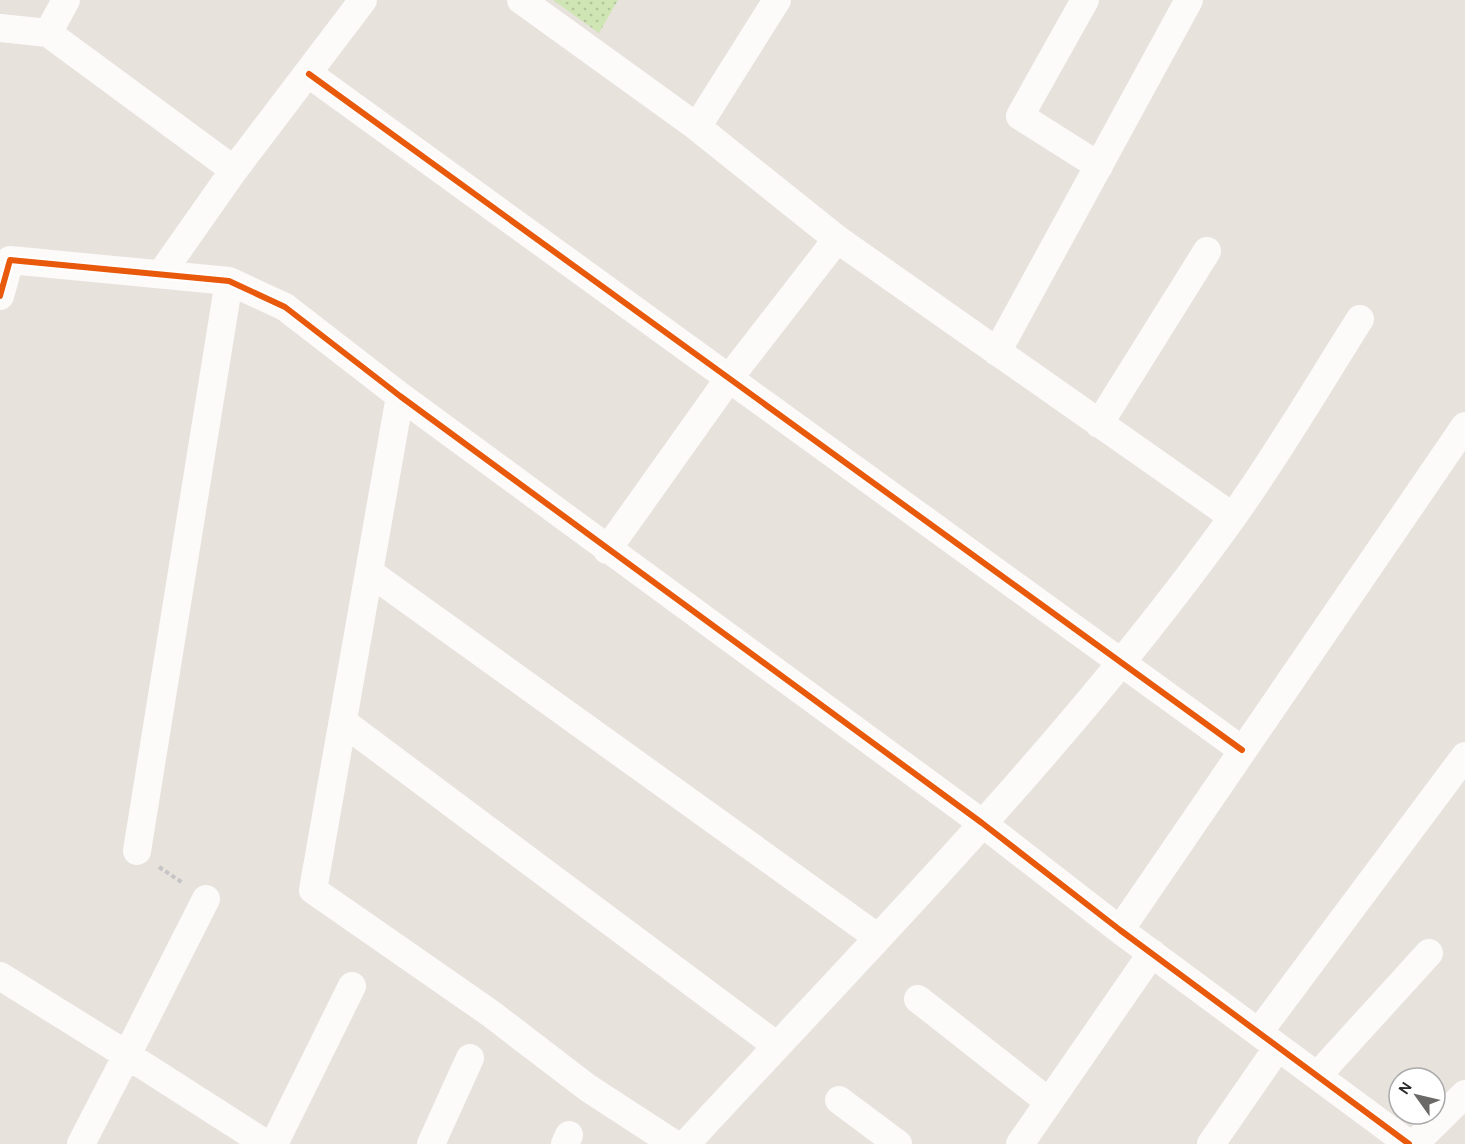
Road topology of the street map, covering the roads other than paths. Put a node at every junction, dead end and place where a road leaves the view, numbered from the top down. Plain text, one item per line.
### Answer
1 (66, 0) edge
2 (521, 0) edge
3 (776, 0) edge
4 (1085, 0) edge
5 (1189, 0) edge
6 (355, 3) edge
7 (0, 28) edge
8 (48, 33) junction
9 (309, 74) junction
10 (697, 127) junction
11 (1099, 166) junction
12 (234, 170) junction
13 (837, 239) junction
14 (1207, 251) dead end
15 (5, 259) edge
16 (161, 274) junction
17 (229, 281) junction
18 (0, 296) edge
19 (1360, 319) dead end
20 (997, 352) junction
21 (730, 377) junction
22 (400, 396) junction
23 (1100, 424) junction
24 (1465, 426) edge
25 (1233, 517) junction
26 (608, 549) junction
27 (369, 572) junction
28 (1122, 661) junction
29 (343, 722) junction
30 (1242, 750) junction
31 (1465, 756) edge
32 (982, 823) junction
33 (137, 851) road end
34 (206, 899) road end
35 (1120, 930) junction
36 (877, 937) junction
37 (1152, 953) junction
38 (1430, 953) dead end
39 (0, 976) edge
40 (352, 986) dead end
41 (918, 999) dead end
42 (1268, 1040) junction
43 (777, 1046) junction
44 (127, 1055) junction
45 (470, 1058) dead end
46 (1317, 1076) junction
47 (1465, 1094) edge
48 (839, 1100) dead end
49 (1050, 1102) junction
50 (81, 1144) edge
51 (266, 1144) edge
52 (274, 1144) edge
53 (431, 1144) edge
54 (674, 1144) edge
55 (686, 1144) edge
56 (898, 1144) edge
57 (1020, 1144) edge
58 (1211, 1144) edge
59 (1409, 1144) edge
60 (1414, 1144) edge

1 - 8 street
2 - 10 street
3 - 10 street
4 - 11 street
5 - 11 street
6 - 9 street
7 - 8 street
8 - 12 street
9 - 12 street
9 - 21 street
10 - 13 street
11 - 20 street
12 - 16 street
13 - 20 street
13 - 21 street
14 - 23 street
15 - 16 street
15 - 18 street
16 - 17 street
17 - 22 street
17 - 33 street
19 - 25 street
20 - 23 street
21 - 26 street
21 - 28 street
22 - 26 street
22 - 27 street
23 - 25 street
24 - 30 street
25 - 28 street
26 - 32 street
27 - 29 street
27 - 36 street
28 - 30 street
28 - 32 street
29 - 43 street
29 - 54 street
30 - 35 street
31 - 42 street
32 - 35 street
32 - 36 street
34 - 44 street
35 - 37 street
36 - 43 street
37 - 42 street
37 - 49 street
38 - 46 street
39 - 44 street
40 - 52 street
41 - 49 street
42 - 46 street
42 - 58 street
43 - 55 street
44 - 50 street
44 - 51 street
45 - 53 street
46 - 59 street
47 - 60 street
48 - 56 street
49 - 57 street

